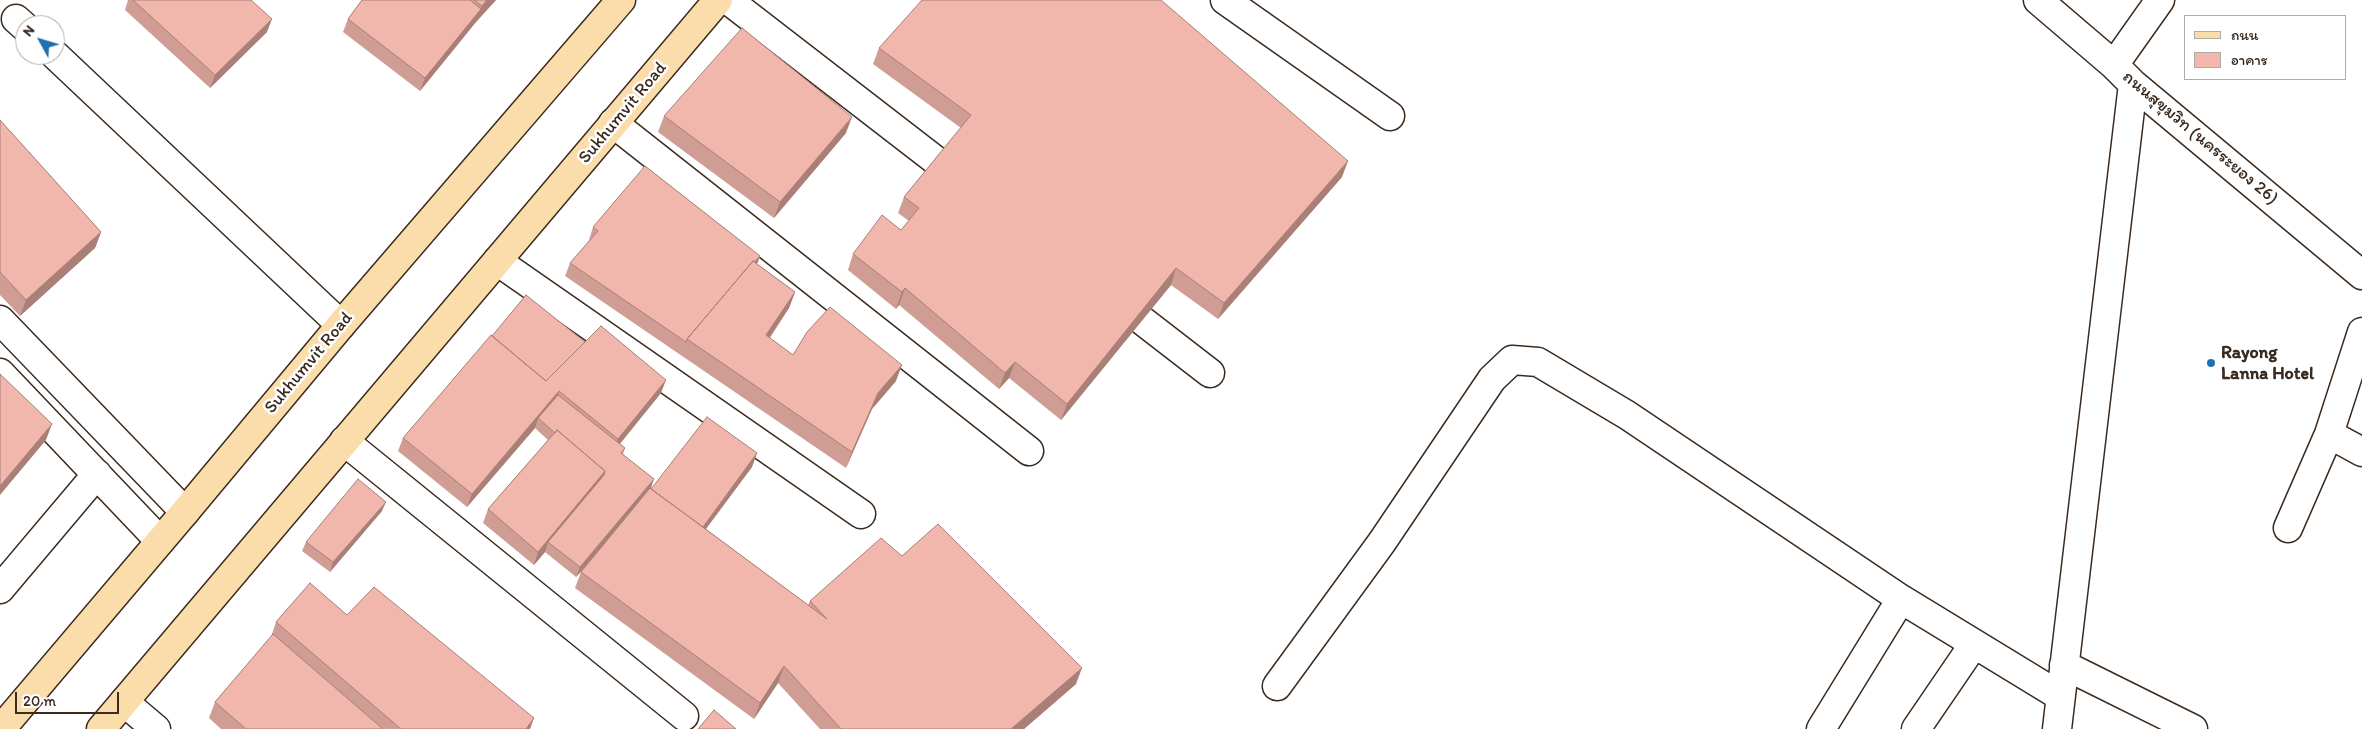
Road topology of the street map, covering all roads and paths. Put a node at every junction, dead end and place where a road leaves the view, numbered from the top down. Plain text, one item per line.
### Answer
1 (621, 0) edge
2 (718, 0) edge
3 (728, 0) edge
4 (1225, 0) edge
5 (2038, 0) edge
6 (2160, 0) edge
7 (65, 65) edge
8 (2124, 74) junction
9 (1390, 116) dead end
10 (614, 124) junction
11 (981, 196) edge
12 (497, 261) junction
13 (2362, 275) edge
14 (1092, 281) edge
15 (0, 320) edge
16 (341, 325) junction
17 (2362, 332) edge
18 (0, 373) edge
19 (1210, 373) dead end
20 (2329, 434) junction
21 (344, 441) junction
22 (1029, 451) dead end
23 (2362, 452) edge
24 (97, 474) junction
25 (185, 512) junction
26 (861, 514) dead end
27 (2288, 528) dead end
28 (160, 541) junction
29 (0, 589) edge
30 (1901, 599) junction
31 (1974, 644) junction
32 (2064, 665) junction
33 (1277, 686) dead end
34 (2060, 696) junction
35 (124, 702) junction
36 (684, 716) dead end
37 (1, 729) edge
38 (101, 729) edge
39 (156, 729) edge
40 (1820, 729) edge
41 (1916, 729) edge
42 (2057, 729) edge
43 (2193, 729) edge

1 - 16 main road, Sukhumvit Road
2 - 10 main road, Sukhumvit Road
3 - 11 street
4 - 9 street
5 - 8 street, ถนนสุขุมวิท (นครระยอง 26)
6 - 8 street
7 - 16 street
8 - 13 street, ถนนสุขุมวิท (นครระยอง 26)
8 - 32 street
10 - 12 main road, Sukhumvit Road
10 - 22 street
12 - 21 main road, Sukhumvit Road
12 - 26 street
14 - 19 street
15 - 25 street
16 - 25 main road, Sukhumvit Road
17 - 20 street
18 - 24 street
20 - 23 street
20 - 27 street
21 - 35 main road, Sukhumvit Road
21 - 36 street
24 - 28 street
24 - 29 street
25 - 28 main road, Sukhumvit Road
28 - 37 main road, Sukhumvit Road
30 - 31 street
30 - 33 street
30 - 40 street
31 - 34 street
31 - 41 street
32 - 34 street
32 - 43 street
34 - 42 street
35 - 38 main road, Sukhumvit Road
35 - 39 street

